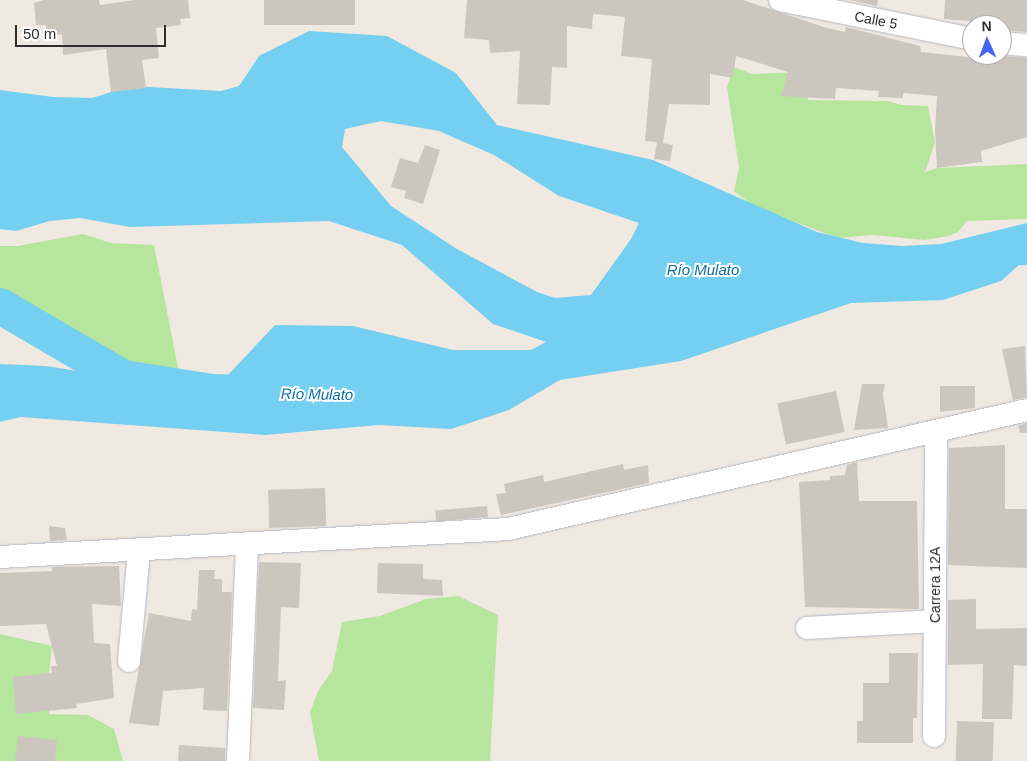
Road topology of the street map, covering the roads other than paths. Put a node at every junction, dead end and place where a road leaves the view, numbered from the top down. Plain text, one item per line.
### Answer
1 (780, 0) edge
2 (962, 37) edge
3 (1012, 44) edge
4 (1027, 46) edge
5 (1027, 410) edge
6 (936, 433) junction
7 (247, 546) junction
8 (139, 551) junction
9 (0, 557) edge
10 (935, 620) junction
11 (806, 628) dead end
12 (129, 661) dead end
13 (934, 736) dead end
14 (238, 761) edge

1 - 2 street, Calle 5
3 - 4 street
5 - 6 street
6 - 7 street
6 - 10 street, Carrera 12A
7 - 8 street
7 - 14 street
8 - 9 street
8 - 12 street
10 - 11 street
10 - 13 street, Carrera 12A

